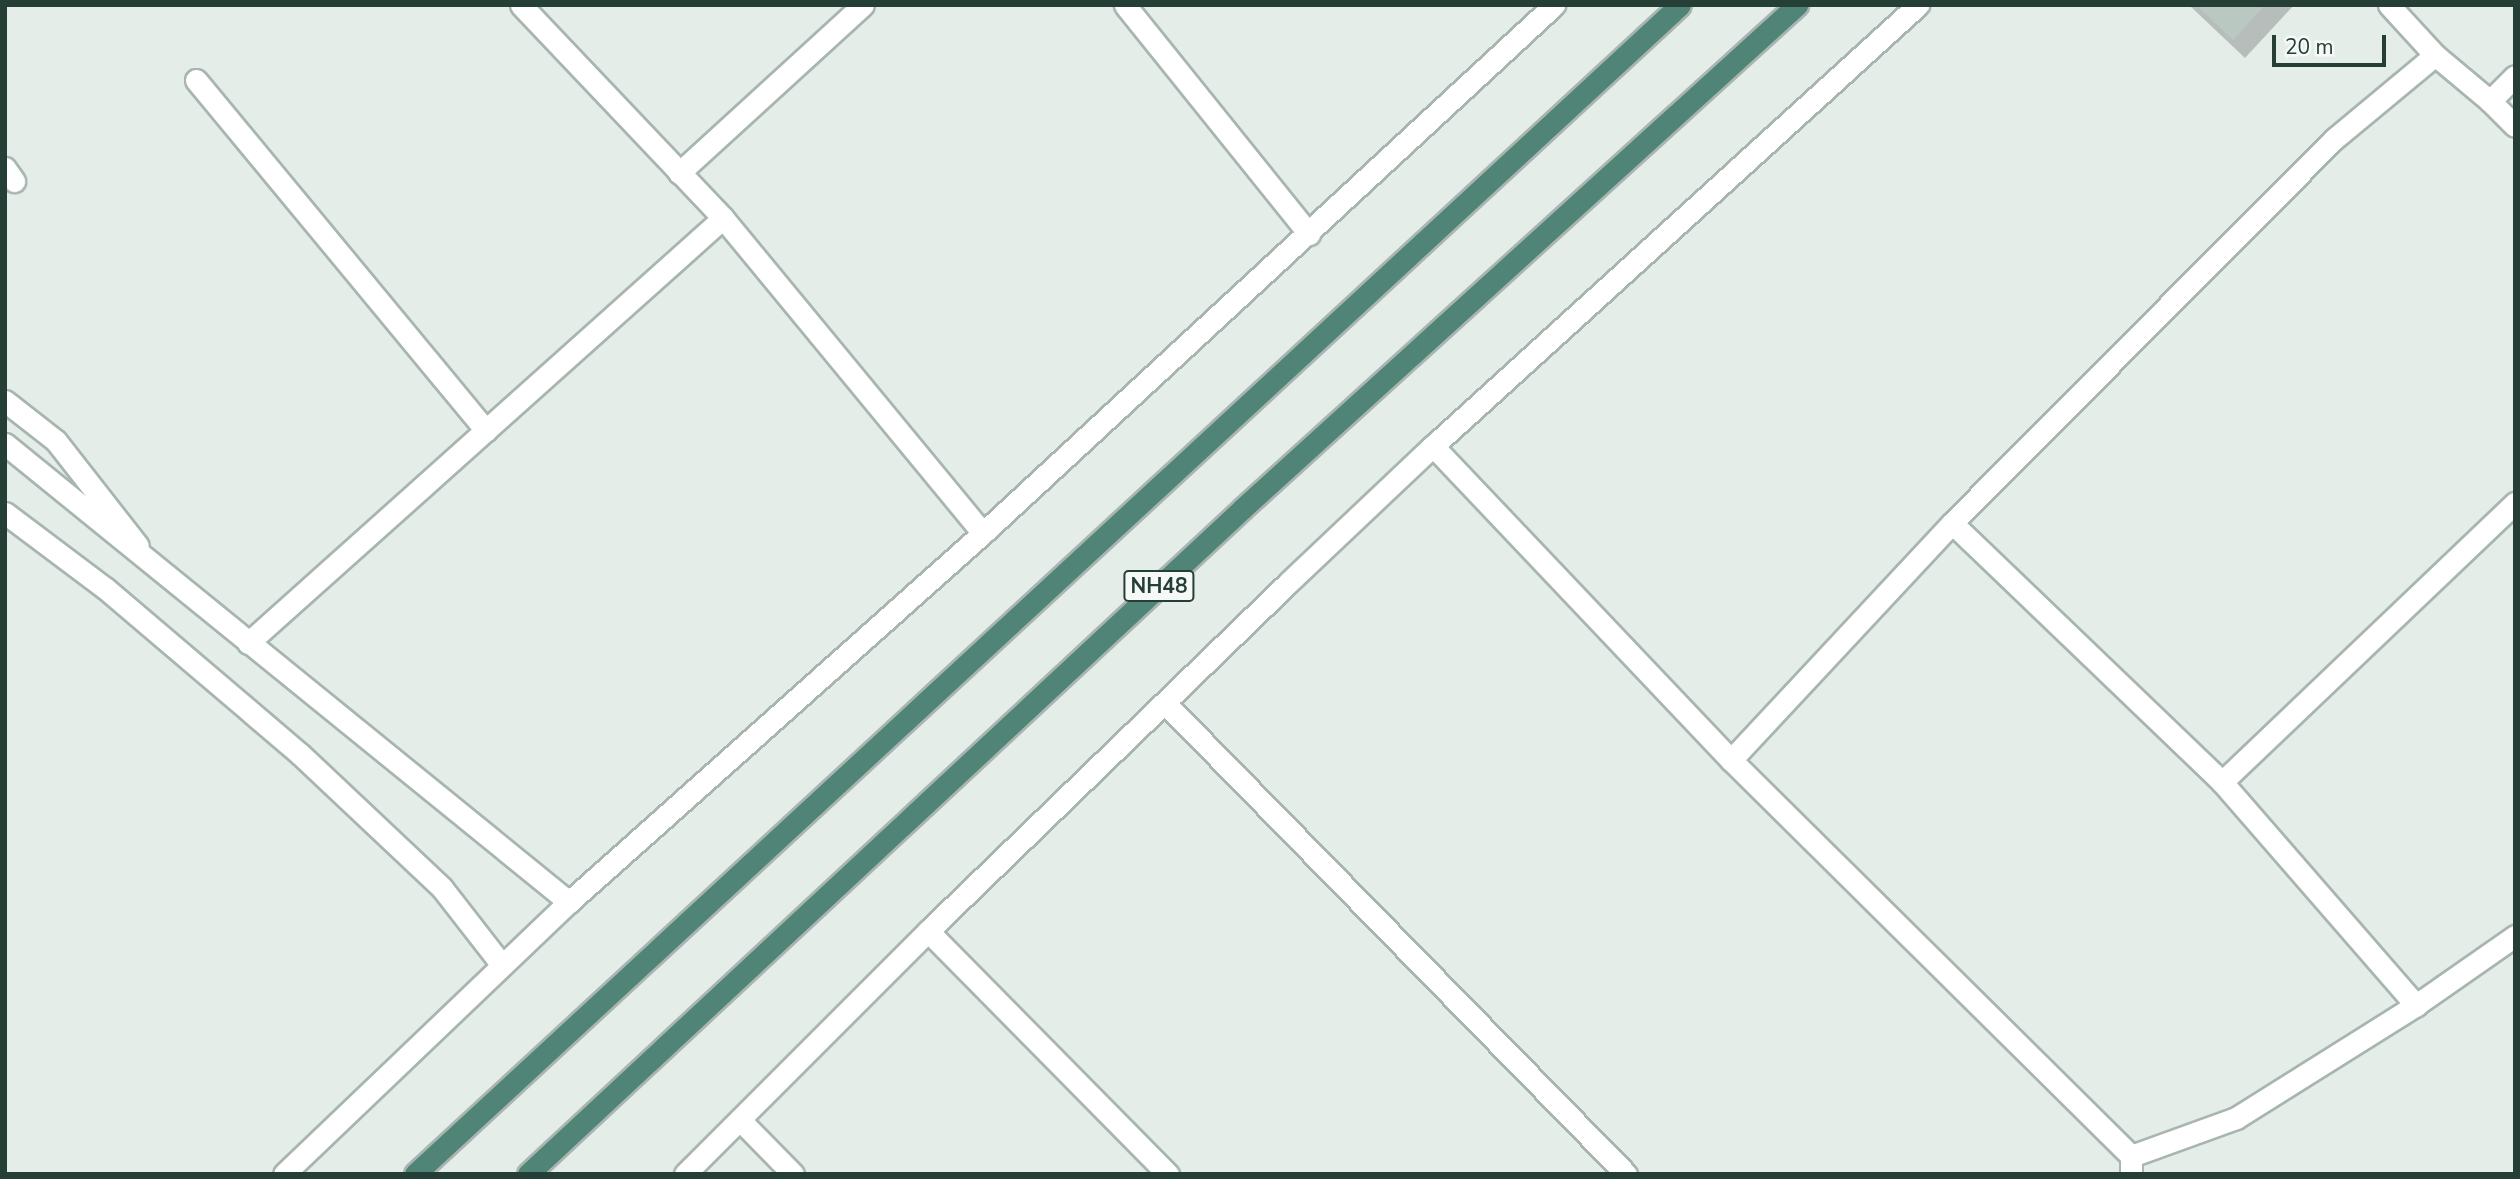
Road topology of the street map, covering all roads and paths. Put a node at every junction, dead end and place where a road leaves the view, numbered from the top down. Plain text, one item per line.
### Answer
1 (521, 5) edge
2 (863, 5) edge
3 (1125, 5) edge
4 (1554, 5) edge
5 (1679, 5) edge
6 (1797, 5) edge
7 (1918, 5) edge
8 (2389, 5) edge
9 (2435, 55) junction
10 (2515, 76) edge
11 (196, 80) dead end
12 (2490, 101) junction
13 (2515, 126) edge
14 (679, 173) junction
15 (723, 218) junction
16 (1309, 234) junction
17 (5, 401) edge
18 (486, 430) junction
19 (5, 444) edge
20 (1433, 446) junction
21 (2515, 503) edge
22 (5, 513) edge
23 (1952, 523) junction
24 (983, 533) junction
25 (155, 568) junction
26 (248, 643) junction
27 (1166, 703) junction
28 (1731, 760) junction
29 (2222, 782) junction
30 (569, 902) junction
31 (928, 931) junction
32 (2515, 936) edge
33 (502, 965) junction
34 (2416, 1005) junction
35 (741, 1121) junction
36 (2132, 1165) edge
37 (284, 1174) edge
38 (415, 1174) edge
39 (528, 1174) edge
40 (685, 1174) edge
41 (793, 1174) edge
42 (1168, 1174) edge
43 (1626, 1174) edge

1 - 14 street
2 - 14 street
3 - 16 street
4 - 16 street
5 - 38 highway
6 - 39 highway, NH48
7 - 20 street
8 - 9 street
9 - 12 street
9 - 23 street
10 - 12 street
11 - 18 street
12 - 13 street
14 - 15 street
15 - 18 street
15 - 24 street
16 - 24 street
17 - 25 street
18 - 26 street
19 - 25 street
20 - 27 street
20 - 28 street
21 - 29 street
22 - 33 street
23 - 28 street
23 - 29 street
24 - 30 street
25 - 26 street
26 - 30 street
27 - 31 street
27 - 43 street
28 - 36 street
29 - 34 street
30 - 33 street
31 - 35 street
31 - 42 street
32 - 34 street
33 - 37 street
34 - 36 street
35 - 40 street
35 - 41 street

